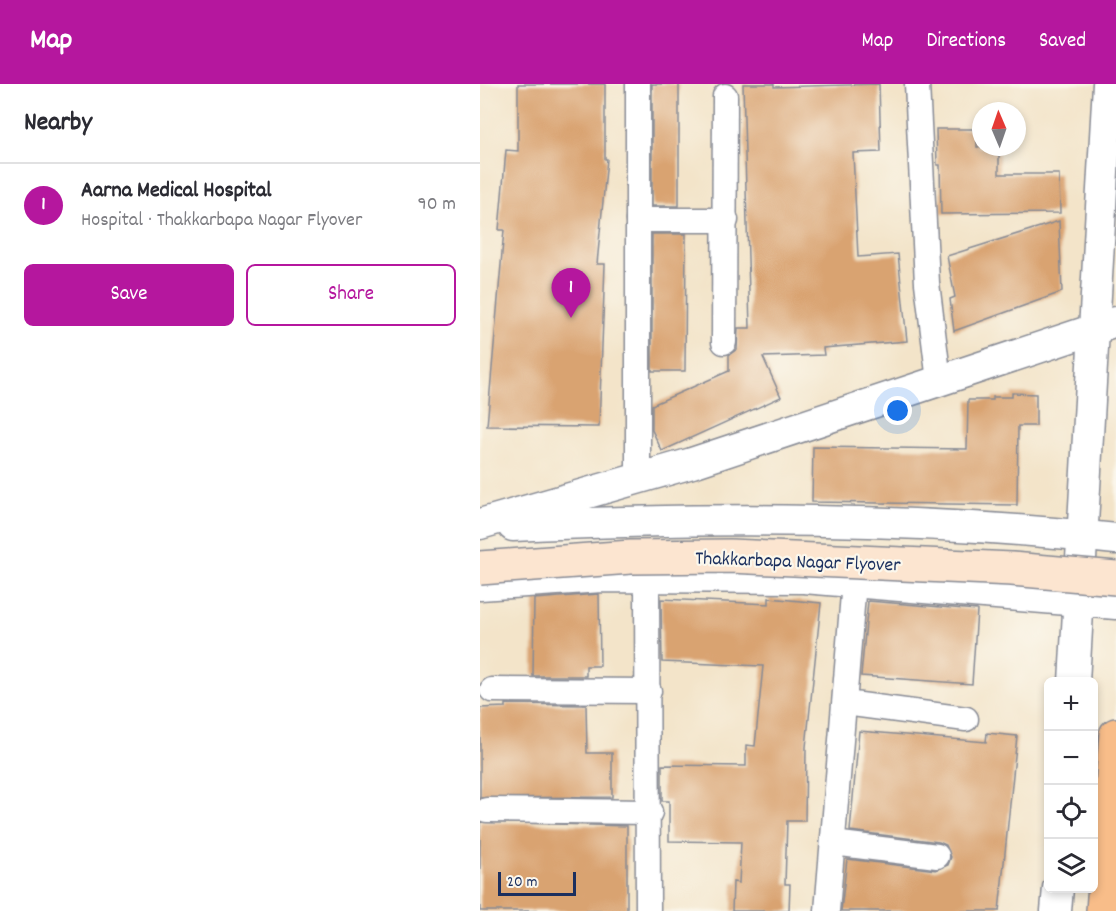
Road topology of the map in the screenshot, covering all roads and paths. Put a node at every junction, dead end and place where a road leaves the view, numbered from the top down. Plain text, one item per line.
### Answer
1 (638, 84) edge
2 (917, 84) edge
3 (1108, 84) edge
4 (725, 96) dead end
5 (638, 220) junction
6 (726, 220) junction
7 (1106, 326) edge
8 (724, 342) dead end
9 (939, 381) junction
10 (638, 478) junction
11 (480, 526) edge
12 (1083, 535) junction
13 (1116, 539) edge
14 (480, 550) edge
15 (1116, 560) edge
16 (480, 568) edge
17 (647, 577) junction
18 (1116, 578) edge
19 (854, 582) junction
20 (480, 585) edge
21 (1081, 600) junction
22 (1116, 604) edge
23 (1074, 677) edge
24 (492, 690) dead end
25 (649, 691) junction
26 (845, 703) junction
27 (966, 719) dead end
28 (1116, 735) edge
29 (487, 810) dead end
30 (650, 812) junction
31 (833, 843) junction
32 (937, 856) dead end
33 (1058, 893) edge
34 (648, 911) edge
35 (827, 911) edge
36 (1056, 911) edge
37 (1102, 911) edge

1 - 5 street
2 - 9 street
3 - 7 street
4 - 6 street
5 - 6 street
5 - 10 street
6 - 8 street
7 - 9 street
7 - 12 street
9 - 10 street
10 - 11 street
11 - 12 street
12 - 13 street
12 - 21 street
14 - 15 main road, Thakkarbapa Nagar Flyover
16 - 18 main road, Thakkarbapa Nagar Flyover, bridge
17 - 19 street
17 - 20 street
17 - 25 street
19 - 21 street
19 - 26 street
21 - 22 street
21 - 23 street
24 - 25 street
25 - 30 street
26 - 27 street
26 - 31 street
28 - 37 main road
29 - 30 street
30 - 34 street
31 - 32 street
31 - 35 street
33 - 36 street

